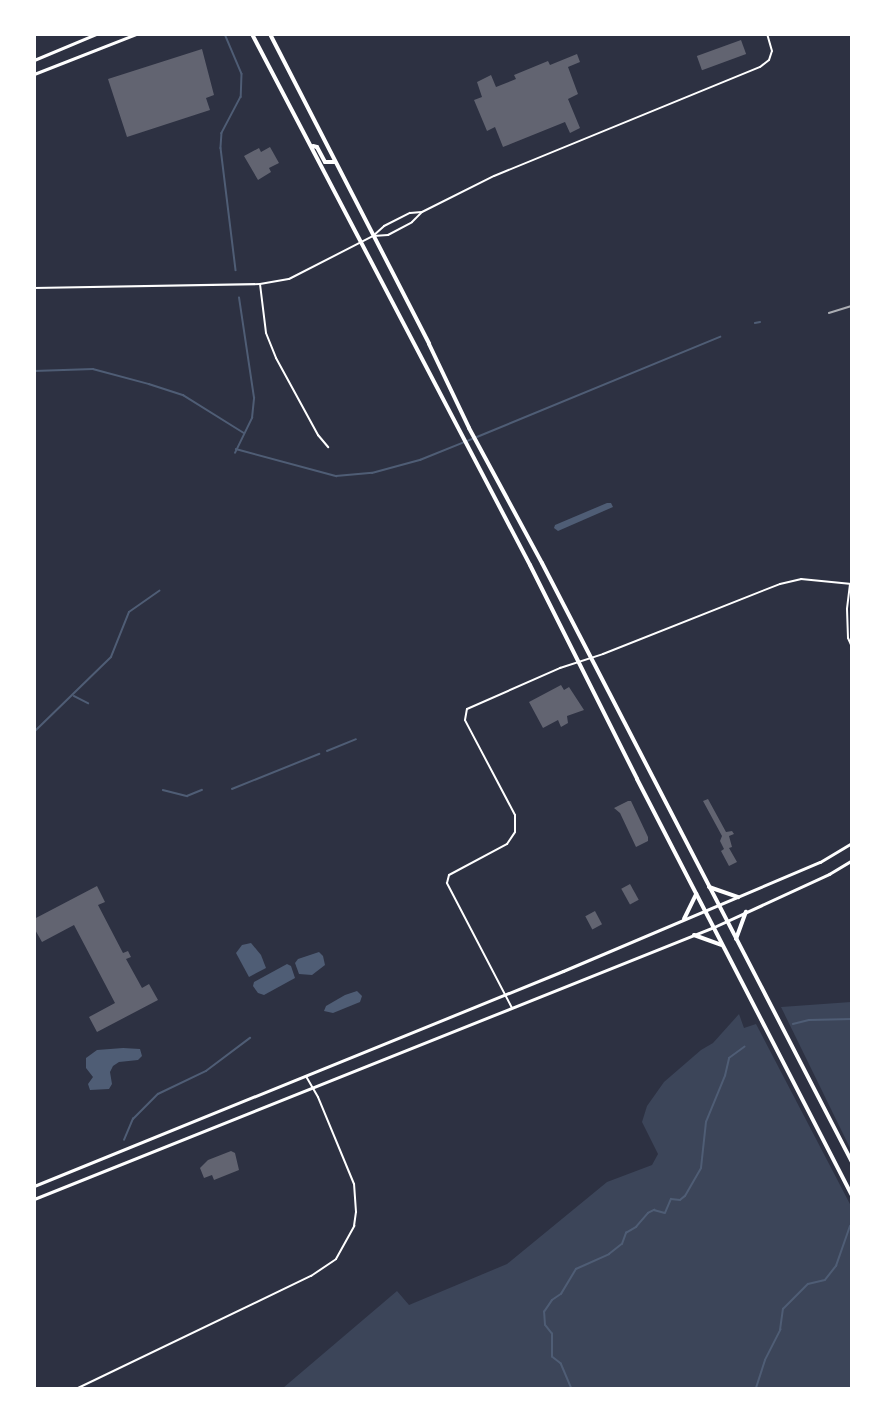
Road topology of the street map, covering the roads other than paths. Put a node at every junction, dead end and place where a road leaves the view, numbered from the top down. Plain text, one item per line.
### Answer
1 (96, 34) edge
2 (136, 34) edge
3 (252, 34) edge
4 (270, 34) edge
5 (767, 34) edge
6 (34, 60) edge
7 (34, 74) edge
8 (312, 146) junction
9 (335, 162) junction
10 (422, 212) junction
11 (373, 236) junction
12 (362, 242) junction
13 (260, 284) junction
14 (34, 288) edge
15 (328, 447) dead end
16 (851, 584) edge
17 (852, 647) edge
18 (591, 658) junction
19 (579, 662) junction
20 (852, 843) edge
21 (852, 860) edge
22 (709, 887) junction
23 (696, 894) junction
24 (738, 897) junction
25 (718, 906) junction
26 (705, 911) junction
27 (746, 912) junction
28 (684, 919) junction
29 (726, 922) junction
30 (714, 927) junction
31 (694, 935) junction
32 (736, 940) junction
33 (723, 945) junction
34 (506, 994) junction
35 (512, 1009) junction
36 (306, 1076) junction
37 (314, 1088) junction
38 (852, 1161) edge
39 (34, 1186) edge
40 (852, 1195) edge
41 (34, 1200) edge
42 (78, 1389) edge

1 - 6 main road
2 - 7 main road
3 - 8 main road
4 - 9 main road
5 - 10 street
8 - 9 main road
8 - 12 main road
9 - 11 main road
10 - 11 street
10 - 11 street
11 - 12 street
11 - 18 main road
12 - 13 street
12 - 19 main road
13 - 14 street
13 - 15 street
16 - 17 street
16 - 18 street
18 - 19 street
18 - 22 main road
19 - 23 main road
19 - 34 street
20 - 24 main road
21 - 27 main road
22 - 24 main road
22 - 25 main road
23 - 26 main road
23 - 28 main road
24 - 25 main road
25 - 26 main road
25 - 29 main road
26 - 28 main road
26 - 30 main road
27 - 29 main road
27 - 32 main road
28 - 34 main road
29 - 30 main road
29 - 32 main road
30 - 31 main road
30 - 33 main road
31 - 33 main road
31 - 35 main road
32 - 38 main road
33 - 40 main road
34 - 35 street
34 - 36 main road
35 - 37 main road
36 - 37 street
36 - 39 main road
37 - 41 main road
37 - 42 street

